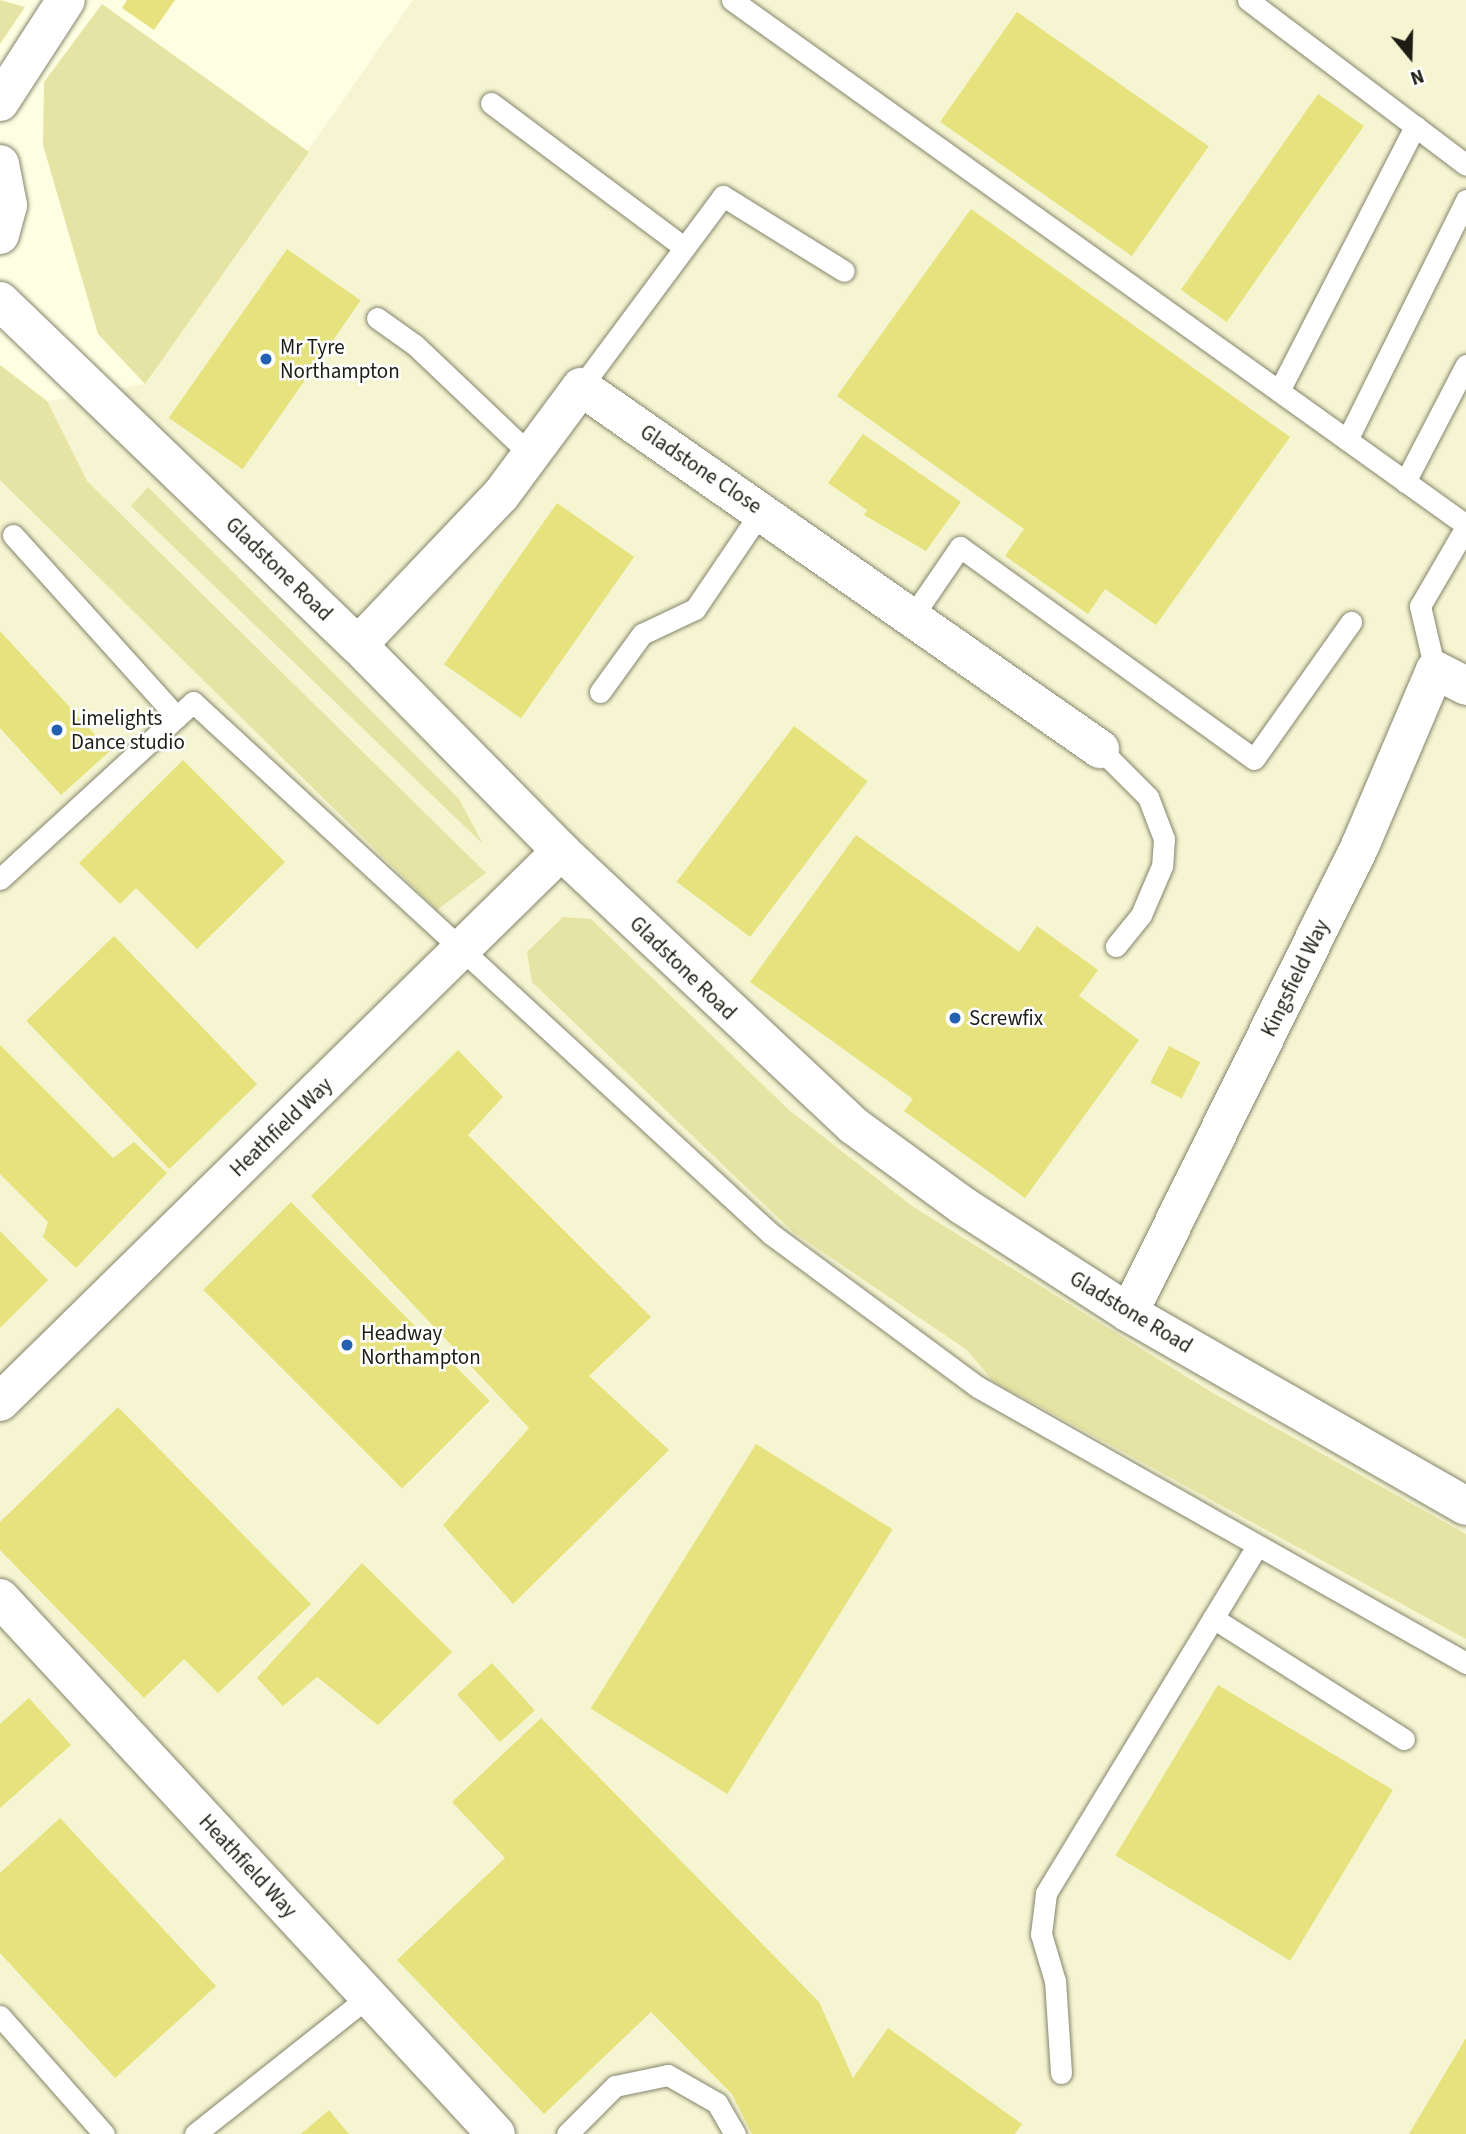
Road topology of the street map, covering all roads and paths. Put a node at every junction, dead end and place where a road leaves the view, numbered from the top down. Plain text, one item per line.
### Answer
1 (66, 0) edge
2 (732, 0) edge
3 (1248, 0) edge
4 (0, 102) edge
5 (491, 103) dead end
6 (1415, 126) junction
7 (0, 164) edge
8 (1466, 164) edge
9 (1466, 200) edge
10 (0, 235) edge
11 (682, 246) junction
12 (844, 271) dead end
13 (0, 301) edge
14 (377, 318) dead end
15 (1466, 365) edge
16 (581, 387) junction
17 (1279, 391) junction
18 (1347, 440) junction
19 (532, 456) junction
20 (1405, 482) junction
21 (762, 510) junction
22 (1466, 526) edge
23 (13, 535) dead end
24 (912, 617) junction
25 (1351, 622) dead end
26 (358, 645) junction
27 (1451, 678) edge
28 (600, 692) dead end
29 (177, 717) junction
30 (1100, 749) joint
31 (561, 851) junction
32 (0, 879) edge
33 (1116, 946) dead end
34 (463, 950) junction
35 (1129, 1313) junction
36 (0, 1402) edge
37 (1466, 1506) edge
38 (1256, 1547) junction
39 (0, 1598) edge
40 (1213, 1618) junction
41 (1466, 1663) edge
42 (1404, 1739) dead end
43 (369, 1996) junction
44 (0, 2016) edge
45 (1061, 2073) dead end
46 (104, 2134) edge
47 (195, 2134) edge
48 (496, 2134) edge
49 (567, 2134) edge
50 (735, 2134) edge

1 - 4 street
2 - 17 lane
3 - 6 lane
5 - 11 lane
6 - 8 lane
6 - 17 lane
7 - 10 street
9 - 18 lane
11 - 12 lane
11 - 16 lane
13 - 26 street, Gladstone Road
14 - 19 lane
15 - 20 lane
16 - 19 street
16 - 21 street, Gladstone Close
17 - 18 lane
18 - 20 lane
19 - 26 street
20 - 22 lane
21 - 24 street, Gladstone Close
21 - 28 lane
22 - 27 lane
23 - 29 lane
24 - 25 lane
24 - 30 street, Gladstone Close
26 - 31 street, Gladstone Road
27 - 35 street, Kingsfield Way
29 - 32 lane
29 - 34 lane
30 - 33 lane
31 - 34 street, Heathfield Way
31 - 35 street, Gladstone Road
34 - 36 street, Heathfield Way
34 - 38 lane
35 - 37 street, Gladstone Road
38 - 40 lane
38 - 41 lane
39 - 43 street, Heathfield Way
40 - 42 lane
40 - 45 lane
43 - 47 lane
43 - 48 street, Heathfield Way
44 - 46 lane
49 - 50 lane

